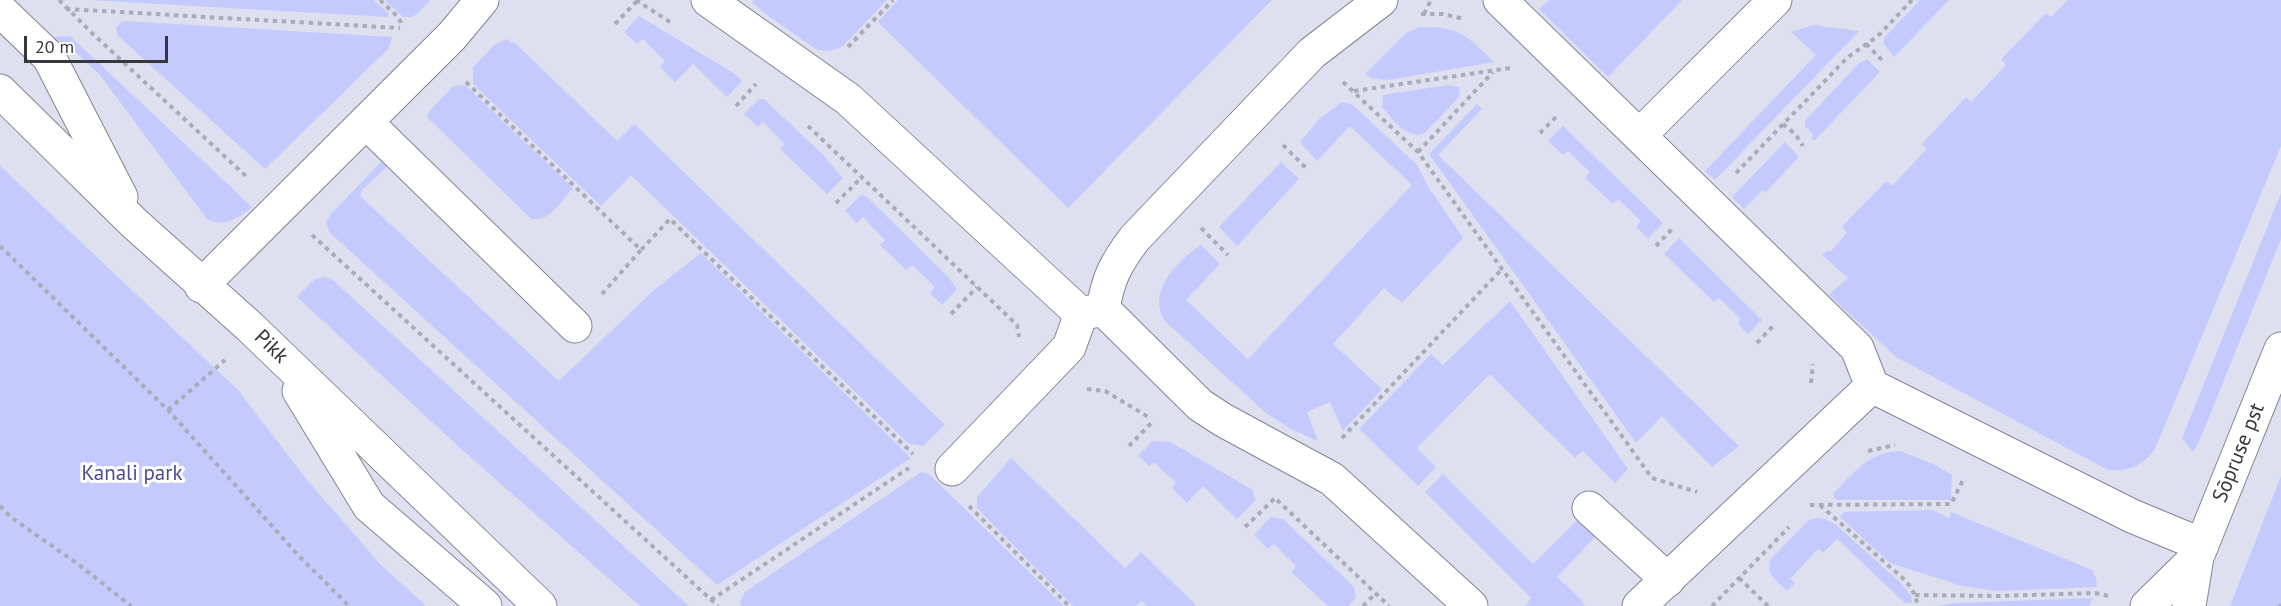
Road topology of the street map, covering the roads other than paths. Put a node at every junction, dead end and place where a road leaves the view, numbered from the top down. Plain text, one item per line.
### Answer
1 (482, 0) edge
2 (708, 0) edge
3 (1381, 0) edge
4 (1500, 0) edge
5 (1775, 0) edge
6 (0, 10) edge
7 (0, 91) edge
8 (366, 122) junction
9 (1640, 135) junction
10 (134, 223) junction
11 (201, 285) junction
12 (1092, 311) junction
13 (575, 327) road end
14 (2281, 349) edge
15 (275, 351) junction
16 (1872, 386) junction
17 (952, 469) dead end
18 (1589, 508) dead end
19 (2199, 551) junction
20 (1668, 579) junction
21 (485, 606) edge
22 (540, 606) edge
23 (1471, 606) edge
24 (1639, 606) edge
25 (2147, 606) edge
26 (2189, 606) edge

1 - 8 street
2 - 12 street
3 - 12 street
4 - 9 street
5 - 9 street
6 - 10 street
7 - 10 street, Pikk
8 - 11 street
8 - 13 street
9 - 16 street
10 - 11 street, Pikk
11 - 15 street, Pikk
12 - 17 street
12 - 23 street
14 - 19 street, Sõpruse pst
15 - 21 street
15 - 22 street, Pikk
16 - 19 street
16 - 20 street
18 - 20 street
19 - 25 street, Sõpruse pst
19 - 26 street, Sõpruse pst
20 - 24 street

